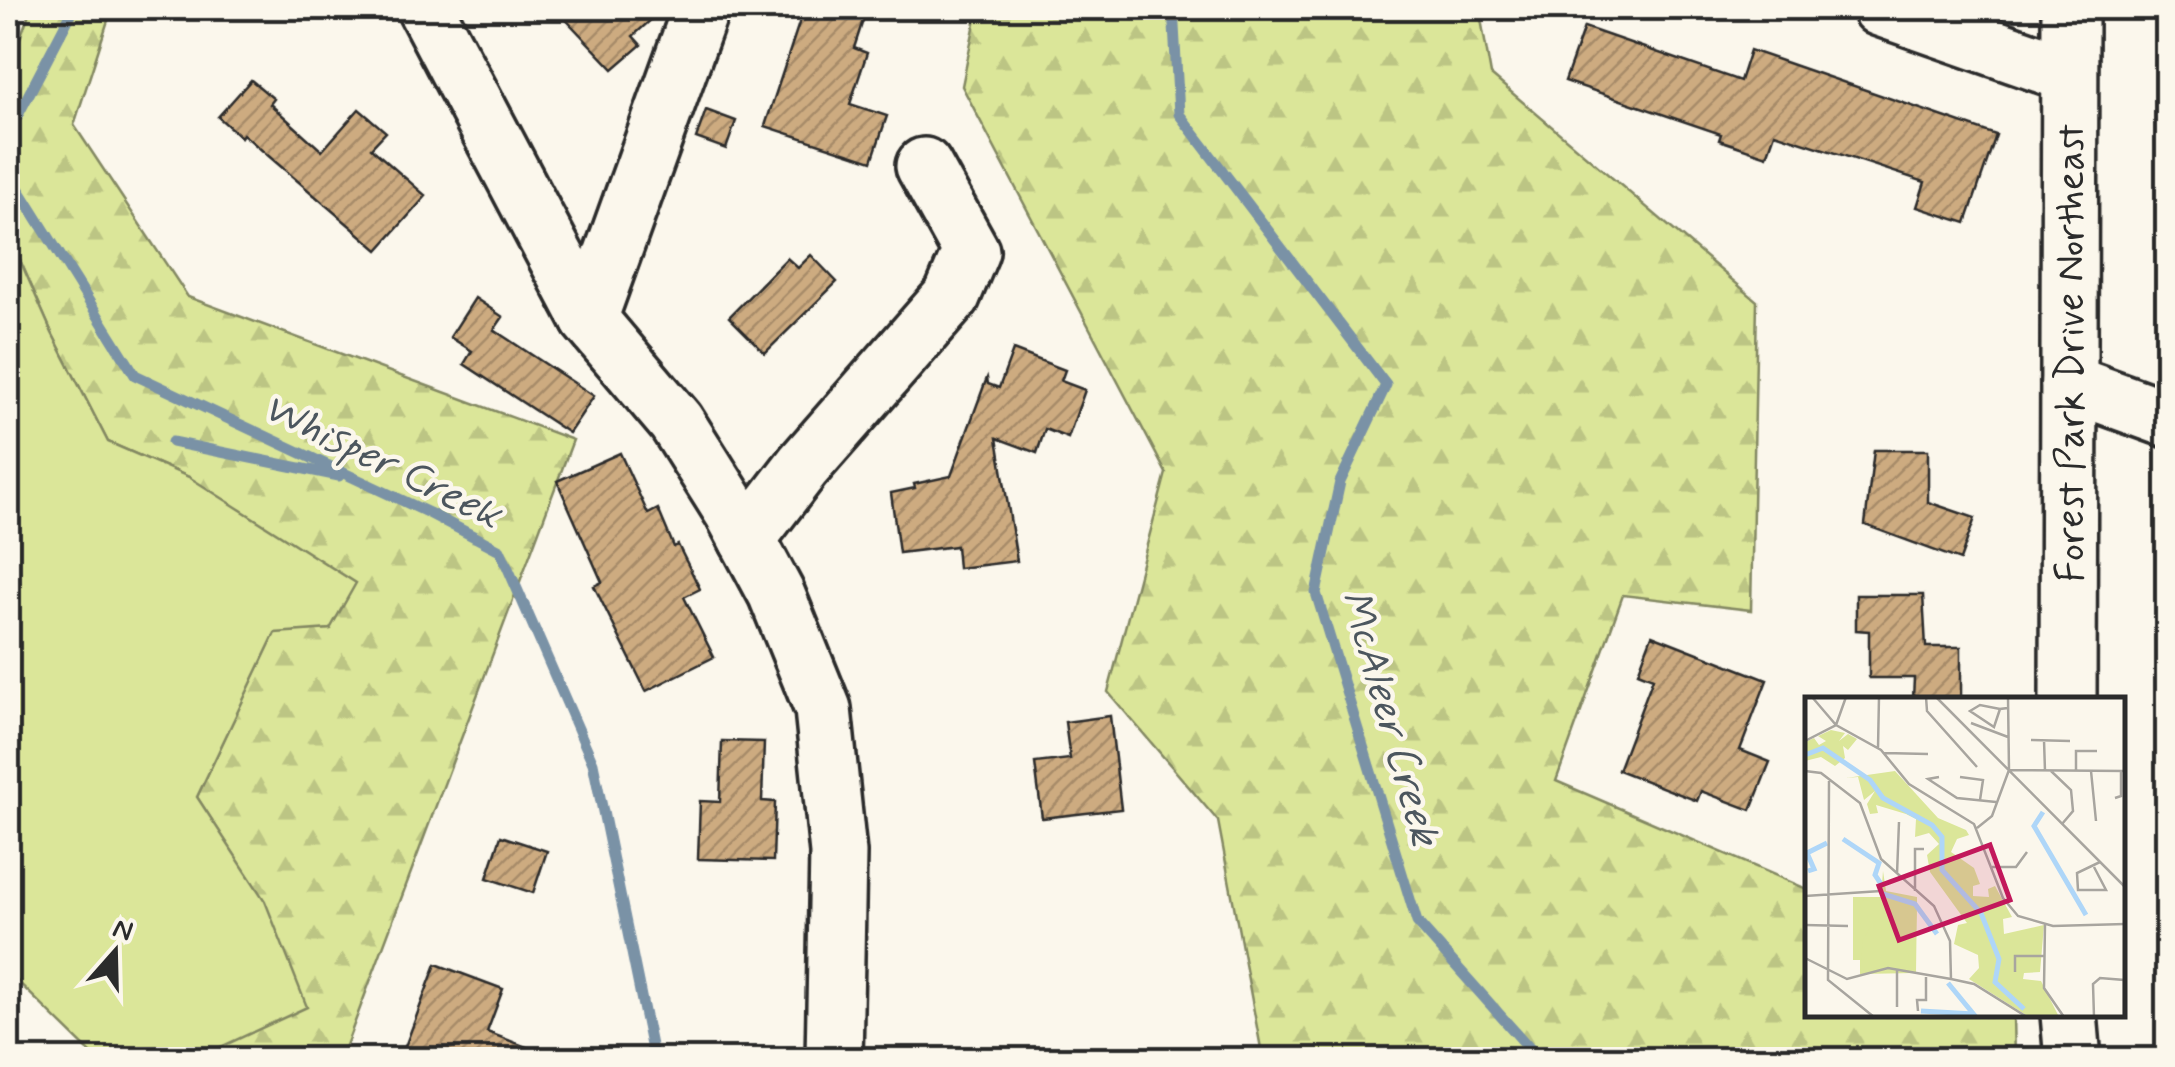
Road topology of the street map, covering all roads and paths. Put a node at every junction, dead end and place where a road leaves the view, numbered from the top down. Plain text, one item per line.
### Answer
1 (425, 8) edge
2 (700, 8) edge
3 (1880, 8) edge
4 (2070, 8) edge
5 (2070, 74) junction
6 (924, 166) dead end
7 (589, 318) junction
8 (2070, 383) junction
9 (2168, 418) edge
10 (747, 539) junction
11 (2068, 697) edge
12 (2068, 1017) edge
13 (834, 1060) edge
14 (2073, 1060) edge

1 - 7 street
2 - 7 street
3 - 5 street
4 - 5 street, Forest Park Drive Northeast
5 - 8 street, Forest Park Drive Northeast
6 - 10 street
7 - 10 street
8 - 9 street
8 - 11 street, Forest Park Drive Northeast
10 - 13 street
12 - 14 street

